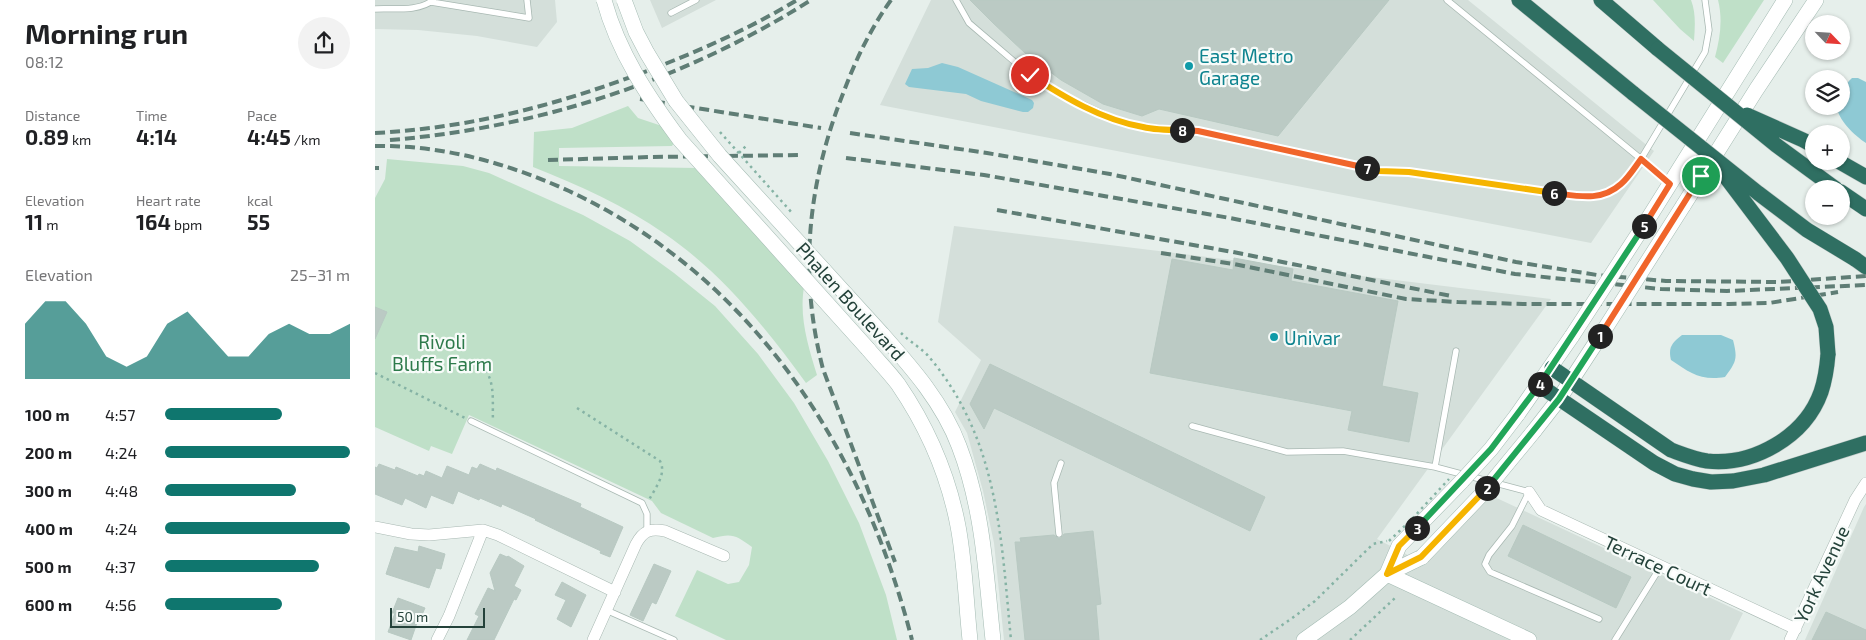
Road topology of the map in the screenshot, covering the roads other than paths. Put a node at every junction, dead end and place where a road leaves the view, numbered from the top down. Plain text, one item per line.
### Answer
1 (527, 0) edge
2 (604, 0) edge
3 (624, 0) edge
4 (695, 0) edge
5 (956, 0) edge
6 (1447, 0) edge
7 (1519, 0) edge
8 (1601, 0) edge
9 (1705, 0) edge
10 (1785, 0) edge
11 (1816, 0) edge
12 (432, 1) edge
13 (375, 9) edge
14 (671, 13) dead end
15 (1728, 106) junction
16 (1805, 141) edge
17 (1706, 152) junction
18 (1641, 159) junction
19 (1850, 168) edge
20 (1866, 177) edge
21 (1824, 180) edge
22 (1670, 184) junction
23 (1850, 198) edge
24 (1866, 209) edge
25 (1866, 267) edge
26 (1456, 351) dead end
27 (1552, 368) junction
28 (1570, 380) junction
29 (1539, 385) junction
30 (1559, 399) junction
31 (471, 421) road end
32 (1192, 426) dead end
33 (1866, 443) edge
34 (1061, 463) dead end
35 (1435, 467) junction
36 (1866, 483) edge
37 (1529, 492) junction
38 (375, 527) edge
39 (483, 530) junction
40 (647, 530) junction
41 (1059, 534) dead end
42 (724, 556) dead end
43 (1661, 566) junction
44 (1387, 574) junction
45 (615, 592) junction
46 (606, 610) junction
47 (1599, 619) dead end
48 (1795, 629) junction
49 (437, 640) edge
50 (593, 640) edge
51 (674, 640) edge
52 (969, 640) edge
53 (993, 640) edge
54 (1304, 640) edge
55 (1529, 640) edge
56 (1615, 640) edge
57 (1790, 640) edge

1 - 12 lane
2 - 52 main road, Phalen Boulevard, bridge
3 - 53 main road, Phalen Boulevard, bridge
4 - 14 lane
5 - 18 lane
6 - 18 lane
7 - 17 highway, bridge
8 - 15 highway, bridge
9 - 18 lane
10 - 22 main road
11 - 28 main road, bridge
12 - 13 lane
15 - 16 highway, bridge
15 - 21 highway, bridge
17 - 25 highway, bridge
17 - 28 highway, bridge
18 - 22 lane
19 - 20 highway
22 - 27 main road, bridge
23 - 24 highway
26 - 35 lane
27 - 28 highway
27 - 29 main road
28 - 30 main road
29 - 30 highway
29 - 44 main road, bridge
30 - 33 highway
30 - 44 main road, bridge
31 - 40 lane
32 - 35 lane
34 - 41 lane
35 - 37 lane
36 - 48 street, York Avenue
37 - 43 street, Terrace Court
37 - 47 lane
38 - 39 street
39 - 45 street
39 - 49 street
40 - 42 street
40 - 45 street
43 - 48 street, Terrace Court
43 - 56 lane
44 - 54 main road
44 - 55 main road
45 - 46 street
46 - 50 street
46 - 51 lane
48 - 57 street, York Avenue

